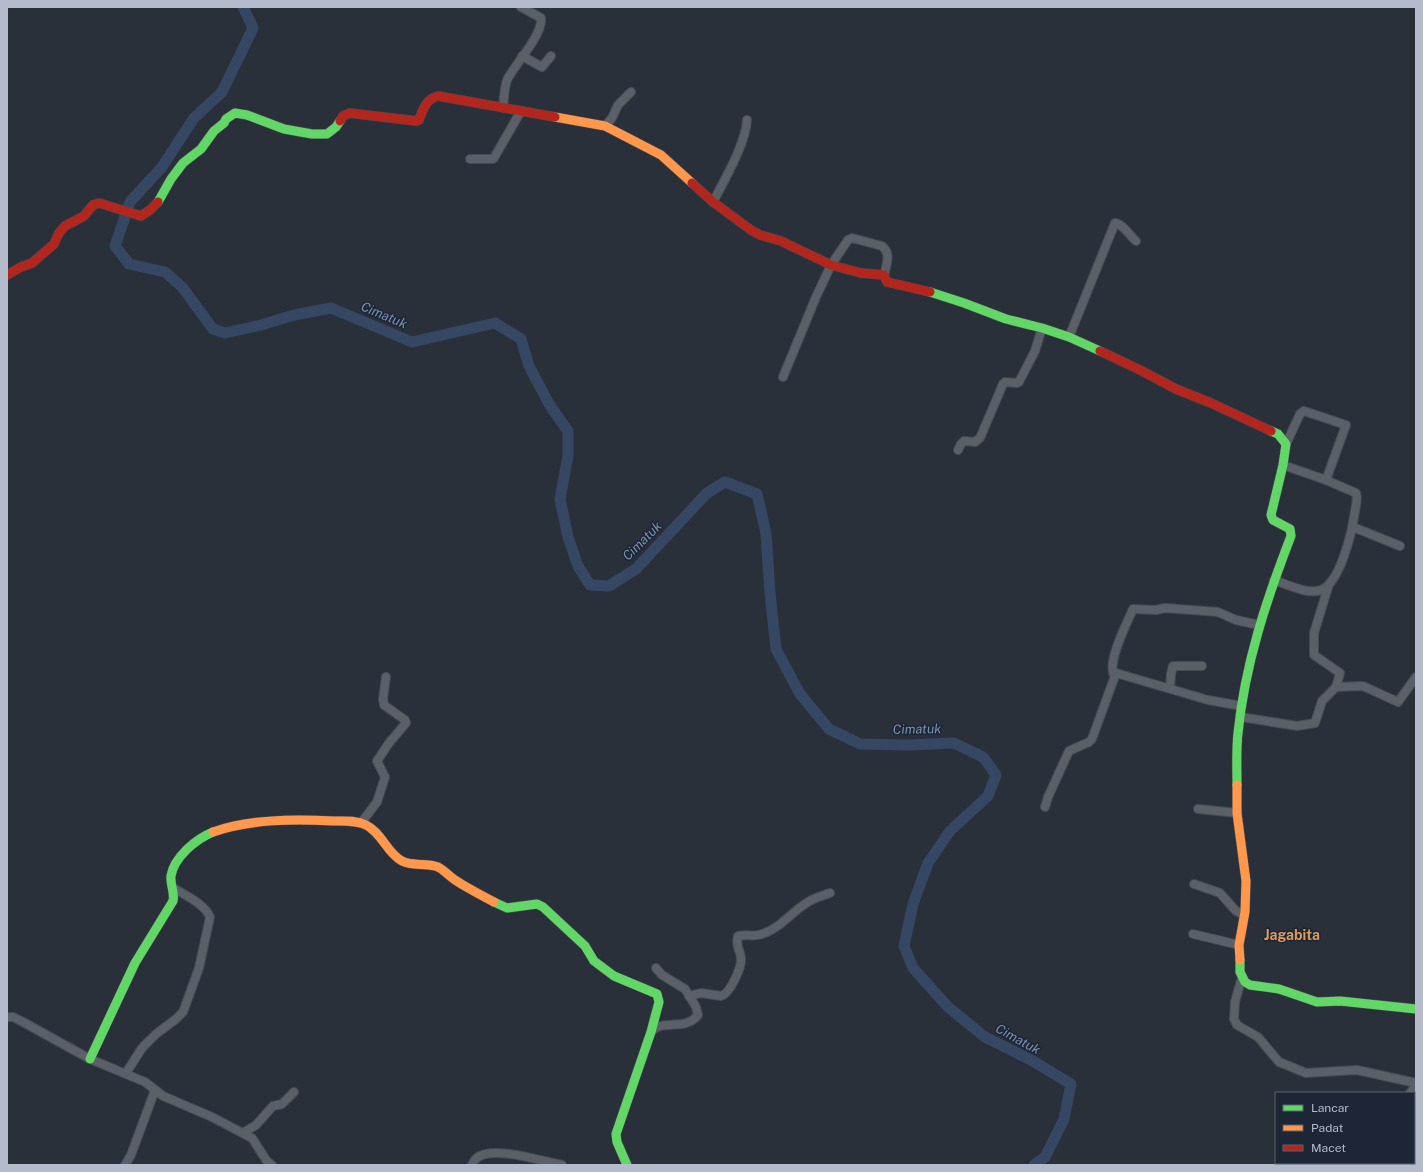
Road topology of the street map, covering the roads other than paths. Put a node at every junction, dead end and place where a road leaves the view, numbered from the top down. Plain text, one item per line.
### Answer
1 (521, 7) edge
2 (522, 56) junction
3 (551, 56) dead end
4 (631, 92) dead end
5 (503, 108) junction
6 (521, 111) junction
7 (747, 120) dead end
8 (605, 126) junction
9 (470, 159) dead end
10 (713, 202) junction
11 (1136, 242) dead end
12 (831, 265) junction
13 (884, 274) junction
14 (7, 275) edge
15 (1042, 328) junction
16 (1070, 337) junction
17 (782, 377) dead end
18 (1286, 444) junction
19 (958, 450) dead end
20 (1283, 465) junction
21 (1326, 480) junction
22 (1353, 527) junction
23 (1400, 546) dead end
24 (1274, 580) junction
25 (1329, 584) junction
26 (1259, 625) junction
27 (1202, 666) dead end
28 (1114, 675) junction
29 (386, 677) dead end
30 (1416, 677) edge
31 (1336, 687) junction
32 (1170, 688) junction
33 (1242, 706) junction
34 (1241, 717) junction
35 (1045, 807) dead end
36 (1198, 809) dead end
37 (1237, 813) junction
38 (361, 823) junction
39 (1194, 884) dead end
40 (172, 887) junction
41 (830, 893) dead end
42 (1244, 915) junction
43 (1193, 934) dead end
44 (1239, 945) junction
45 (656, 968) dead end
46 (1242, 978) junction
47 (689, 996) junction
48 (1416, 1008) edge
49 (7, 1017) edge
50 (651, 1032) junction
51 (90, 1059) junction
52 (126, 1073) junction
53 (1416, 1083) edge
54 (155, 1090) junction
55 (294, 1092) dead end
56 (243, 1132) junction
57 (125, 1165) edge
58 (272, 1165) edge
59 (472, 1165) edge
60 (562, 1165) edge
61 (627, 1165) edge

1 - 2 street
2 - 3 street
2 - 5 street
4 - 8 street
5 - 6 street
5 - 14 street
6 - 8 street
6 - 9 street
7 - 10 street
8 - 10 street
10 - 12 street
11 - 16 street
12 - 13 street
12 - 13 street
12 - 17 street
13 - 15 street
15 - 16 street
15 - 19 street
16 - 18 street
18 - 20 street
18 - 21 street
20 - 21 street
20 - 24 street
21 - 22 street
22 - 23 street
22 - 25 street
24 - 25 street
24 - 26 street
25 - 31 street
26 - 28 street
26 - 33 street
27 - 32 street
28 - 32 street
28 - 35 street
29 - 38 street
30 - 31 street
31 - 34 street
32 - 33 street
33 - 34 street
34 - 37 street
36 - 37 street
37 - 42 street
38 - 40 street
38 - 50 street
39 - 42 street
40 - 51 street
40 - 52 street
41 - 47 street
42 - 44 street
43 - 44 street
44 - 46 street
45 - 47 street
46 - 48 street
46 - 53 street
47 - 50 street
49 - 51 street
50 - 61 street
51 - 52 street
52 - 54 street
54 - 56 street
54 - 57 street
55 - 56 street
56 - 58 street
59 - 60 street

